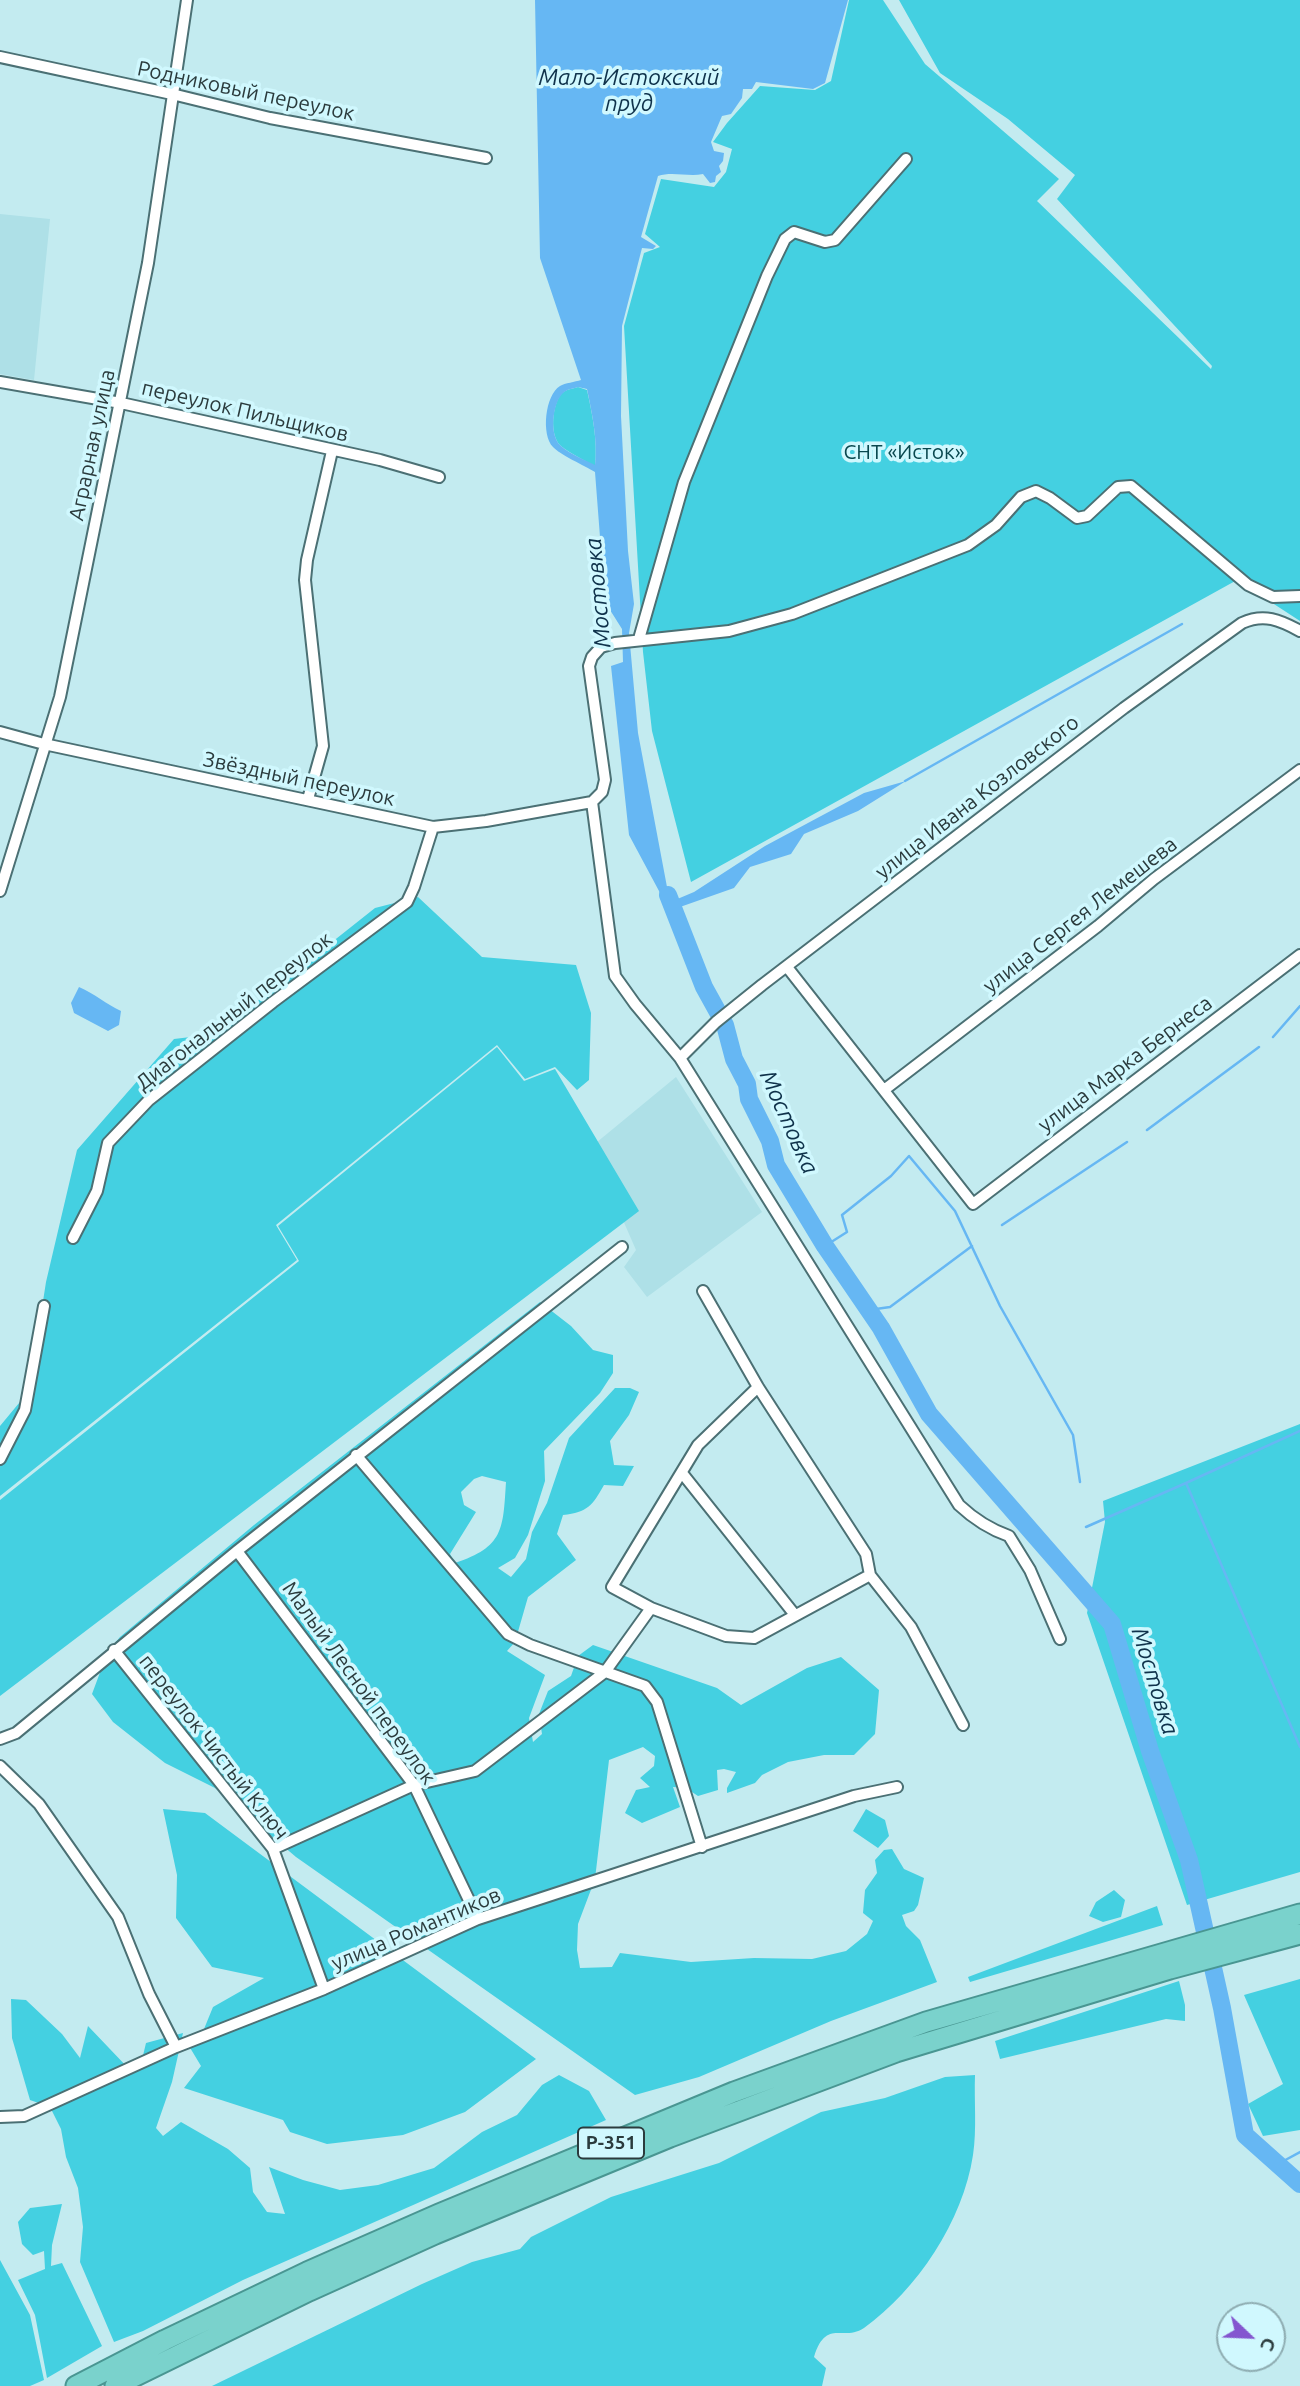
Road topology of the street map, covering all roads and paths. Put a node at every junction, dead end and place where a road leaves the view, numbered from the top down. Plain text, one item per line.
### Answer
1 (187, 0) edge
2 (0, 57) edge
3 (172, 94) junction
4 (485, 158) dead end
5 (906, 159) dead end
6 (0, 382) edge
7 (121, 404) junction
8 (332, 451) junction
9 (439, 477) dead end
10 (1300, 596) edge
11 (1300, 631) edge
12 (636, 640) junction
13 (0, 732) edge
14 (44, 744) junction
15 (1300, 770) edge
16 (308, 799) junction
17 (592, 802) junction
18 (433, 827) junction
19 (0, 891) edge
20 (1300, 955) edge
21 (787, 967) junction
22 (680, 1058) junction
23 (884, 1090) junction
24 (73, 1238) dead end
25 (622, 1247) dead end
26 (703, 1291) dead end
27 (44, 1306) dead end
28 (758, 1387) junction
29 (356, 1455) junction
30 (0, 1459) edge
31 (682, 1473) junction
32 (237, 1551) junction
33 (870, 1575) junction
34 (651, 1608) junction
35 (795, 1615) junction
36 (1060, 1639) dead end
37 (114, 1650) junction
38 (605, 1672) junction
39 (963, 1726) dead end
40 (0, 1739) edge
41 (0, 1766) edge
42 (414, 1784) junction
43 (897, 1787) dead end
44 (702, 1847) junction
45 (273, 1849) junction
46 (1300, 1914) edge
47 (478, 1919) junction
48 (1300, 1934) edge
49 (1228, 1944) junction
50 (1168, 1961) junction
51 (324, 1989) junction
52 (176, 2047) junction
53 (0, 2117) edge
54 (76, 2386) edge
55 (115, 2386) edge

1 - 3 street, Аграрная улица
2 - 3 street, Родниковый переулок
3 - 4 street, Родниковый переулок
3 - 7 street, Аграрная улица
5 - 12 street
6 - 7 street, переулок Пильщиков
7 - 8 street, переулок Пильщиков
7 - 14 street, Аграрная улица
8 - 9 street, переулок Пильщиков
8 - 16 street
10 - 12 street
11 - 21 street, улица Ивана Козловского
12 - 17 street
13 - 14 street, Звёздный переулок
14 - 16 street, Звёздный переулок
14 - 19 street, Аграрная улица
15 - 23 street, улица Сергея Лемешева
16 - 18 street, Звёздный переулок
17 - 18 street, Звёздный переулок
17 - 22 street
18 - 24 street, Диагональный переулок
20 - 23 street, улица Марка Бернеса
21 - 22 street, улица Ивана Козловского
21 - 23 street
22 - 36 street
25 - 29 street
26 - 28 street
27 - 30 street
28 - 31 street
28 - 33 street
29 - 32 street
29 - 38 street
31 - 34 street
31 - 35 street
32 - 37 street
32 - 42 street, Малый Лесной переулок
33 - 35 street
33 - 39 street
34 - 35 street
34 - 38 street
37 - 40 street
37 - 45 street, переулок Чистый Ключ
38 - 42 street
38 - 44 street
41 - 52 street
42 - 45 street
42 - 47 street, Малый Лесной переулок
43 - 44 street, улица Романтиков
44 - 47 street, улица Романтиков
45 - 51 street, переулок Чистый Ключ
46 - 49 highway, Р-351
47 - 51 street, улица Романтиков
48 - 49 highway, Р-351
49 - 50 highway, Р-351
50 - 54 highway, Р-351
50 - 55 highway, Р-351
51 - 52 street, улица Романтиков
52 - 53 street, улица Романтиков

